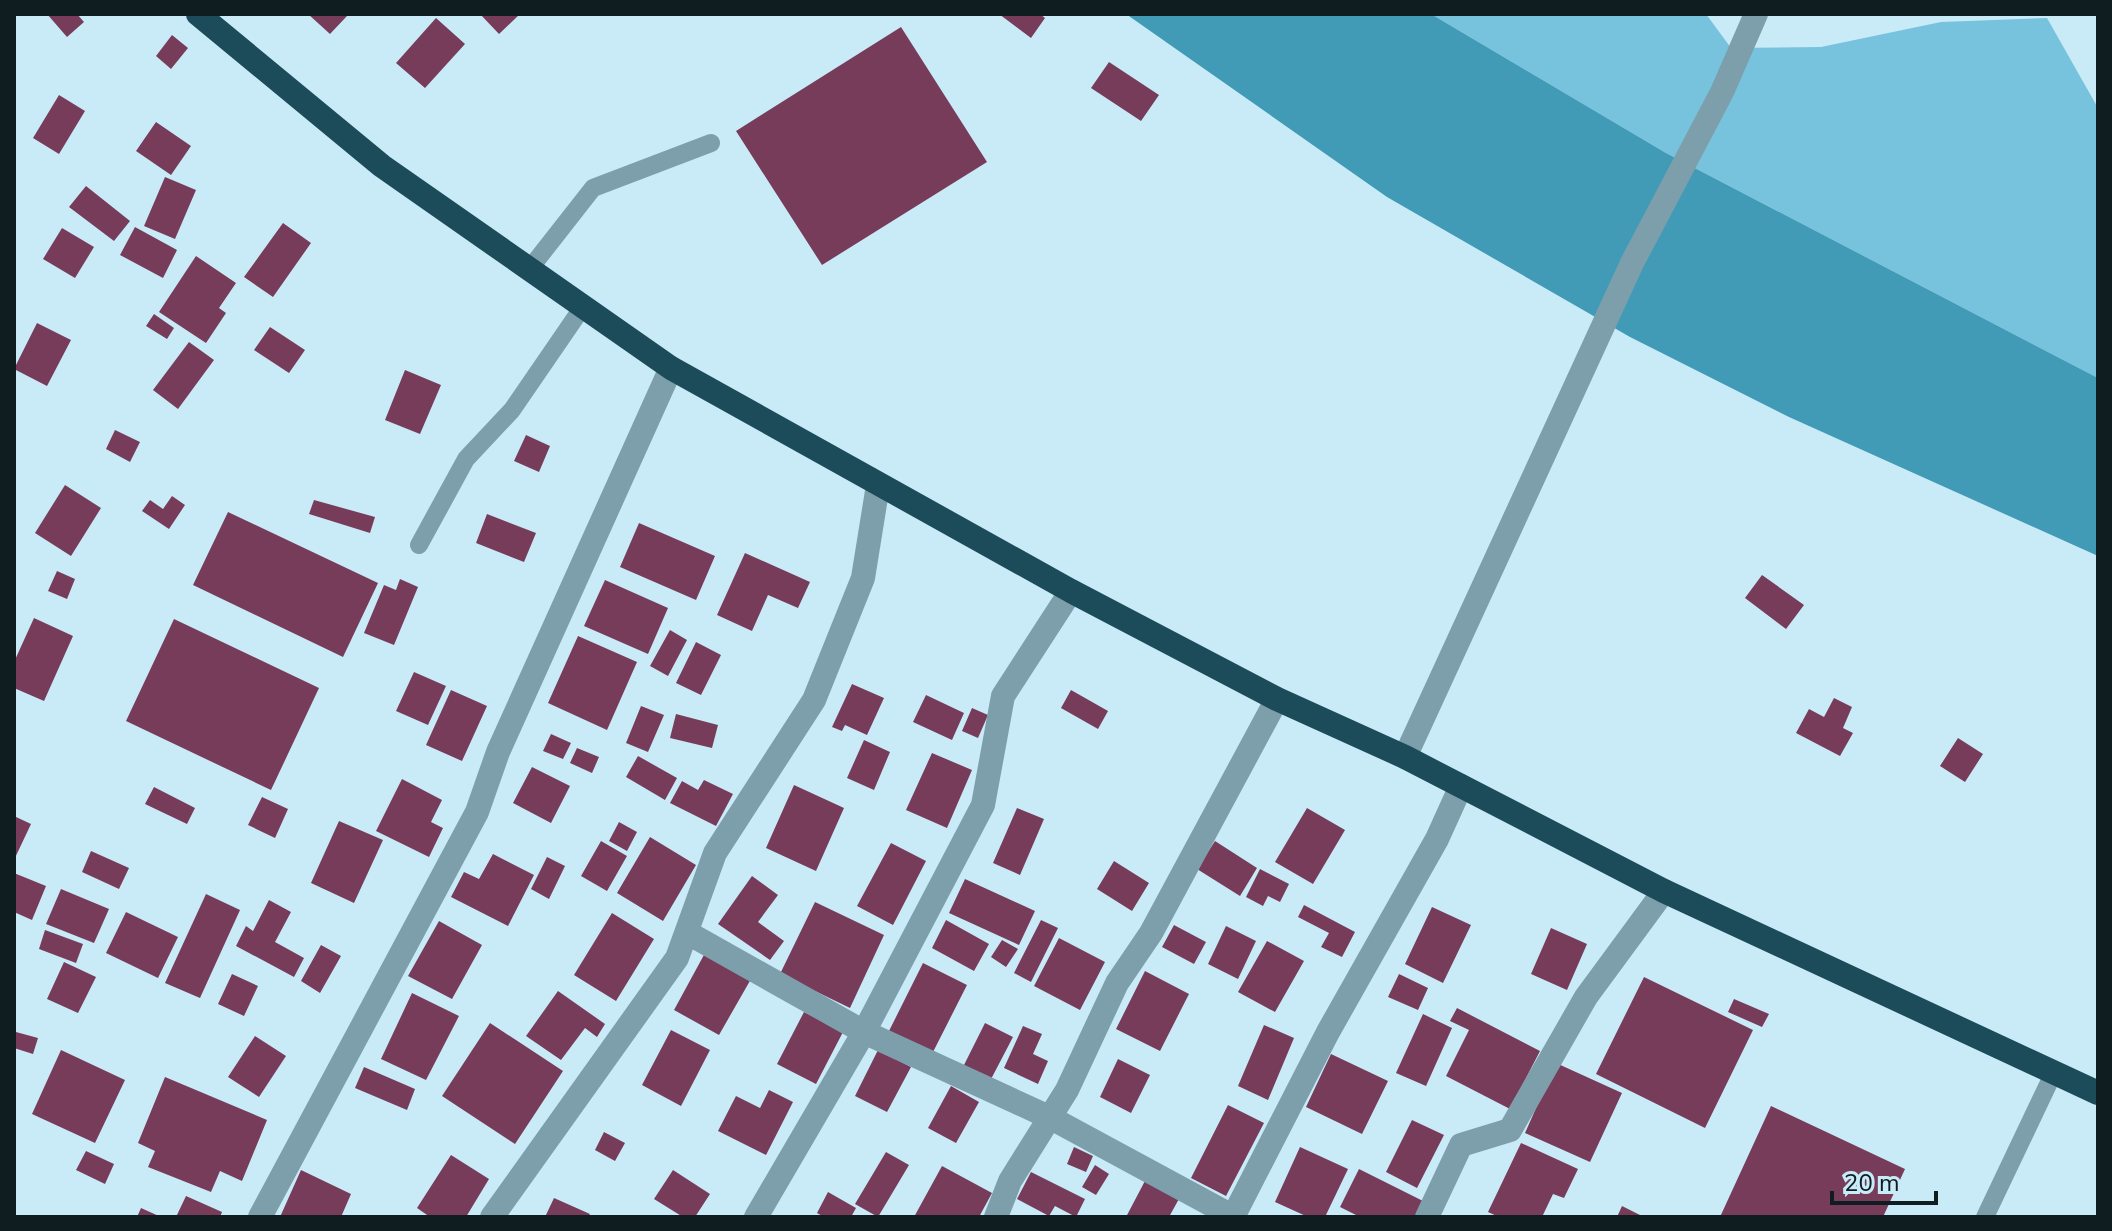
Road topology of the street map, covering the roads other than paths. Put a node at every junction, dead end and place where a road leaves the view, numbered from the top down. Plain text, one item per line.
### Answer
1 (1756, 14) edge
2 (207, 16) edge
3 (711, 143) dead end
4 (528, 271) junction
5 (582, 308) junction
6 (671, 368) junction
7 (878, 485) junction
8 (419, 545) dead end
9 (1071, 591) junction
10 (1277, 699) junction
11 (1405, 757) junction
12 (1461, 786) junction
13 (1664, 891) junction
14 (688, 933) junction
15 (864, 1032) junction
16 (2054, 1072) junction
17 (2098, 1093) edge
18 (1051, 1118) junction
19 (260, 1217) edge
20 (492, 1217) edge
21 (756, 1217) edge
22 (996, 1217) edge
23 (1233, 1217) edge
24 (1427, 1217) edge
25 (1985, 1217) edge

1 - 11 street
2 - 4 highway
3 - 4 lane
4 - 5 highway
5 - 6 highway
5 - 8 lane
6 - 7 highway
6 - 19 street
7 - 9 highway
7 - 14 street
9 - 10 highway
9 - 15 street
10 - 11 highway
10 - 18 street
11 - 12 highway
12 - 13 highway
12 - 23 street
13 - 16 highway
13 - 24 street
14 - 15 street
14 - 20 street
15 - 18 street
15 - 21 street
16 - 17 highway
16 - 25 lane
18 - 22 street
18 - 23 street

